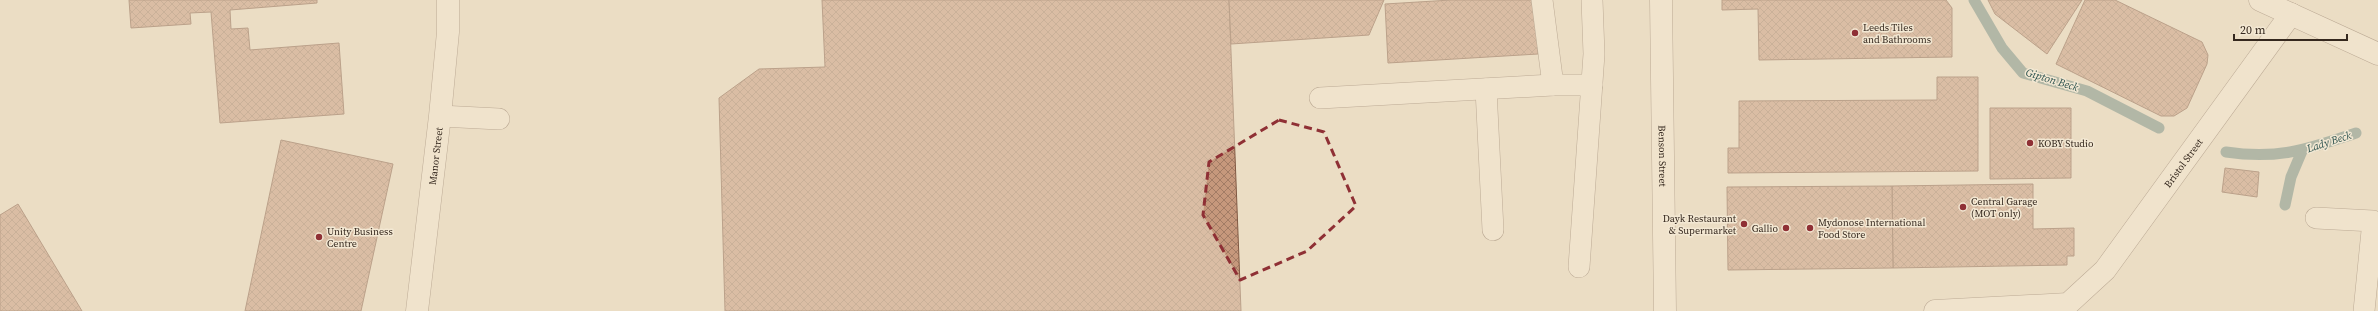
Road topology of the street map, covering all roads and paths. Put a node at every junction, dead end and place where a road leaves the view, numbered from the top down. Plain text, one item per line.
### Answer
1 (448, 0) edge
2 (1542, 0) edge
3 (1592, 0) edge
4 (1661, 0) edge
5 (2260, 0) edge
6 (2291, 14) junction
7 (2378, 54) edge
8 (1553, 85) junction
9 (1592, 85) junction
10 (1486, 88) junction
11 (1320, 98) dead end
12 (440, 116) junction
13 (498, 120) dead end
14 (2316, 218) dead end
15 (1492, 230) dead end
16 (1579, 266) dead end
17 (417, 311) edge
18 (1665, 311) edge
19 (1935, 311) edge
20 (2364, 311) edge

1 - 12 street, Manor Street
2 - 8 lane
3 - 9 lane
4 - 18 street, Benson Street
5 - 6 street
6 - 7 street
6 - 19 street, Bristol Street
8 - 9 lane
8 - 10 lane
9 - 16 lane
10 - 11 lane
10 - 15 lane
12 - 13 lane
12 - 17 street, Manor Street
14 - 20 lane

